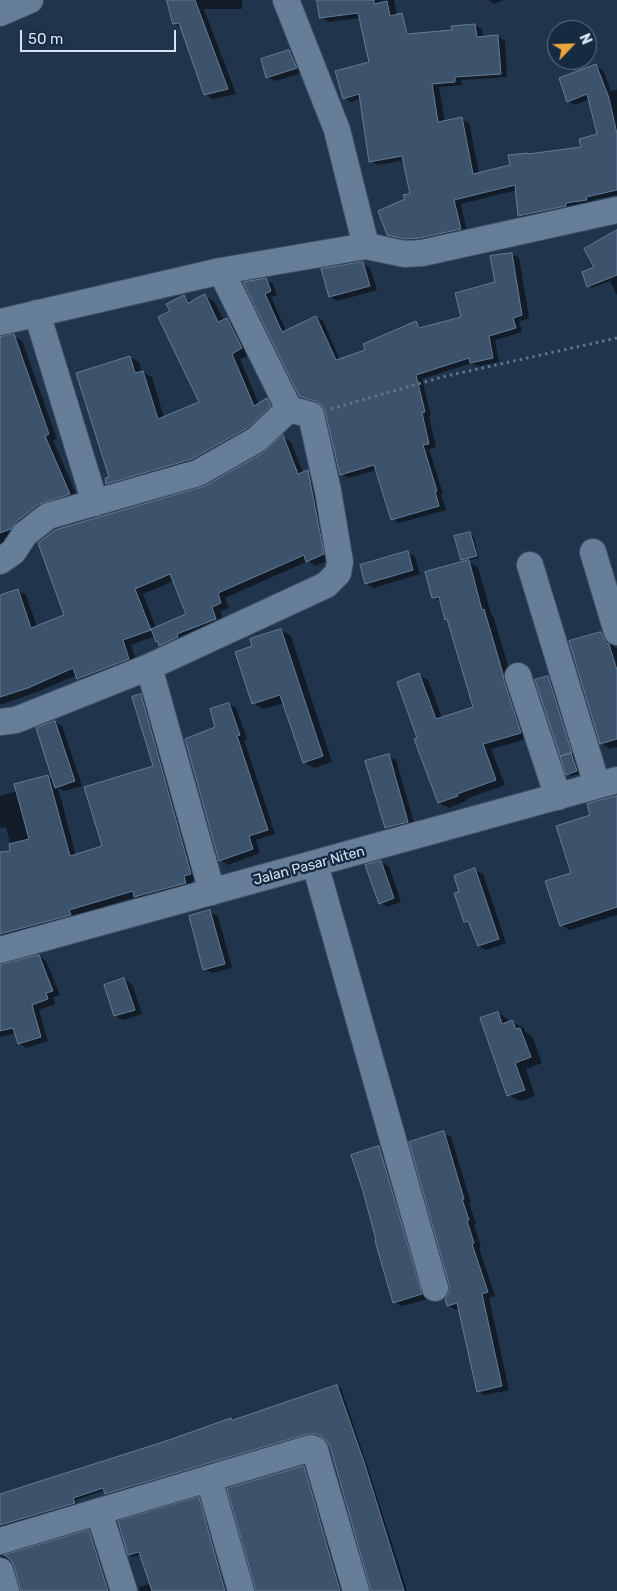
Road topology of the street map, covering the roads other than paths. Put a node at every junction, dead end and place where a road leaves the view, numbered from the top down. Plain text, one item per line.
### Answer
1 (286, 0) edge
2 (617, 210) edge
3 (366, 246) junction
4 (221, 271) junction
5 (37, 314) junction
6 (0, 322) edge
7 (300, 412) junction
8 (95, 503) junction
9 (593, 552) dead end
10 (0, 561) edge
11 (530, 566) dead end
12 (617, 632) edge
13 (149, 667) junction
14 (518, 676) dead end
15 (0, 722) edge
16 (607, 783) edge
17 (558, 797) junction
18 (315, 864) junction
19 (212, 892) junction
20 (0, 950) edge
21 (434, 1288) dead end
22 (209, 1479) junction
23 (99, 1512) junction
24 (0, 1541) edge
25 (0, 1571) edge
26 (6, 1591) edge
27 (124, 1591) edge
28 (242, 1591) edge
29 (356, 1591) edge

1 - 3 street
2 - 3 street
3 - 4 street
4 - 5 street
4 - 7 street
5 - 6 street
5 - 8 street
7 - 8 street
7 - 13 street
8 - 10 street
9 - 12 street
11 - 16 street
13 - 15 street
13 - 19 street
14 - 17 street
16 - 17 street, Jalan Pasar Niten
17 - 18 street, Jalan Pasar Niten
18 - 19 street, Jalan Pasar Niten
18 - 21 street
19 - 20 street, Jalan Pasar Niten
22 - 23 street
22 - 28 street
22 - 29 street
23 - 24 street
23 - 27 street
25 - 26 street

